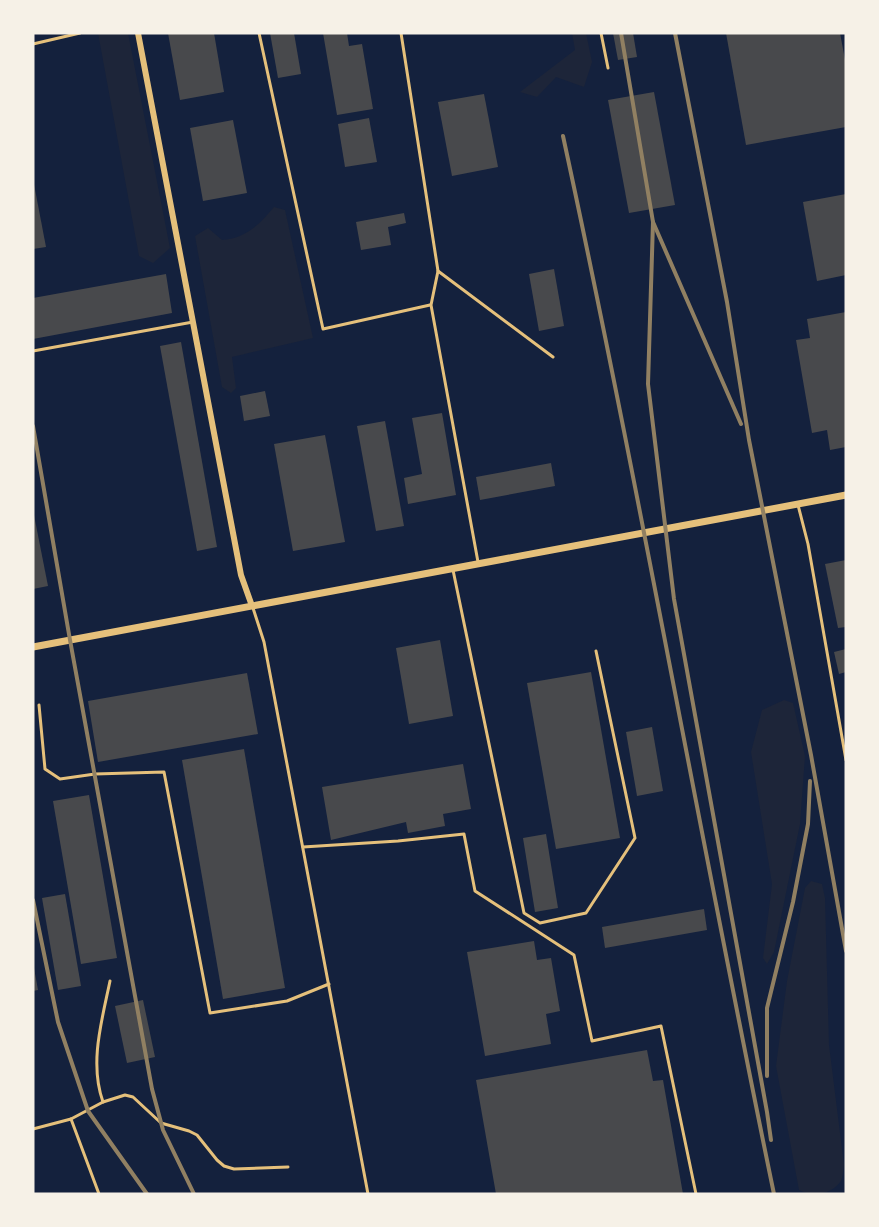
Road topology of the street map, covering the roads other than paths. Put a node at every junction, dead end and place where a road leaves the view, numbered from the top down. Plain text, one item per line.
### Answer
1 (80, 33) edge
2 (138, 33) edge
3 (259, 33) edge
4 (401, 33) edge
5 (601, 33) edge
6 (33, 44) edge
7 (608, 68) dead end
8 (438, 271) junction
9 (431, 305) junction
10 (193, 322) junction
11 (33, 351) edge
12 (553, 357) dead end
13 (846, 495) edge
14 (798, 504) junction
15 (478, 564) junction
16 (452, 568) junction
17 (252, 606) junction
18 (33, 647) edge
19 (596, 651) dead end
20 (39, 705) dead end
21 (846, 760) edge
22 (303, 847) junction
23 (110, 981) dead end
24 (329, 984) junction
25 (103, 1102) junction
26 (71, 1119) junction
27 (33, 1129) edge
28 (288, 1167) dead end
29 (99, 1194) edge
30 (368, 1194) edge
31 (696, 1194) edge

1 - 6 lane
2 - 10 street
3 - 9 lane
4 - 8 lane
5 - 7 lane
8 - 9 lane
8 - 12 lane
9 - 15 lane
10 - 11 lane
10 - 17 street
13 - 14 street
14 - 15 street
14 - 21 lane
15 - 16 street
16 - 17 street
16 - 19 lane
17 - 18 street
17 - 22 lane
20 - 24 lane
22 - 24 lane
22 - 31 lane
23 - 25 lane
24 - 30 lane
25 - 26 lane
25 - 28 lane
26 - 27 lane
26 - 29 lane

